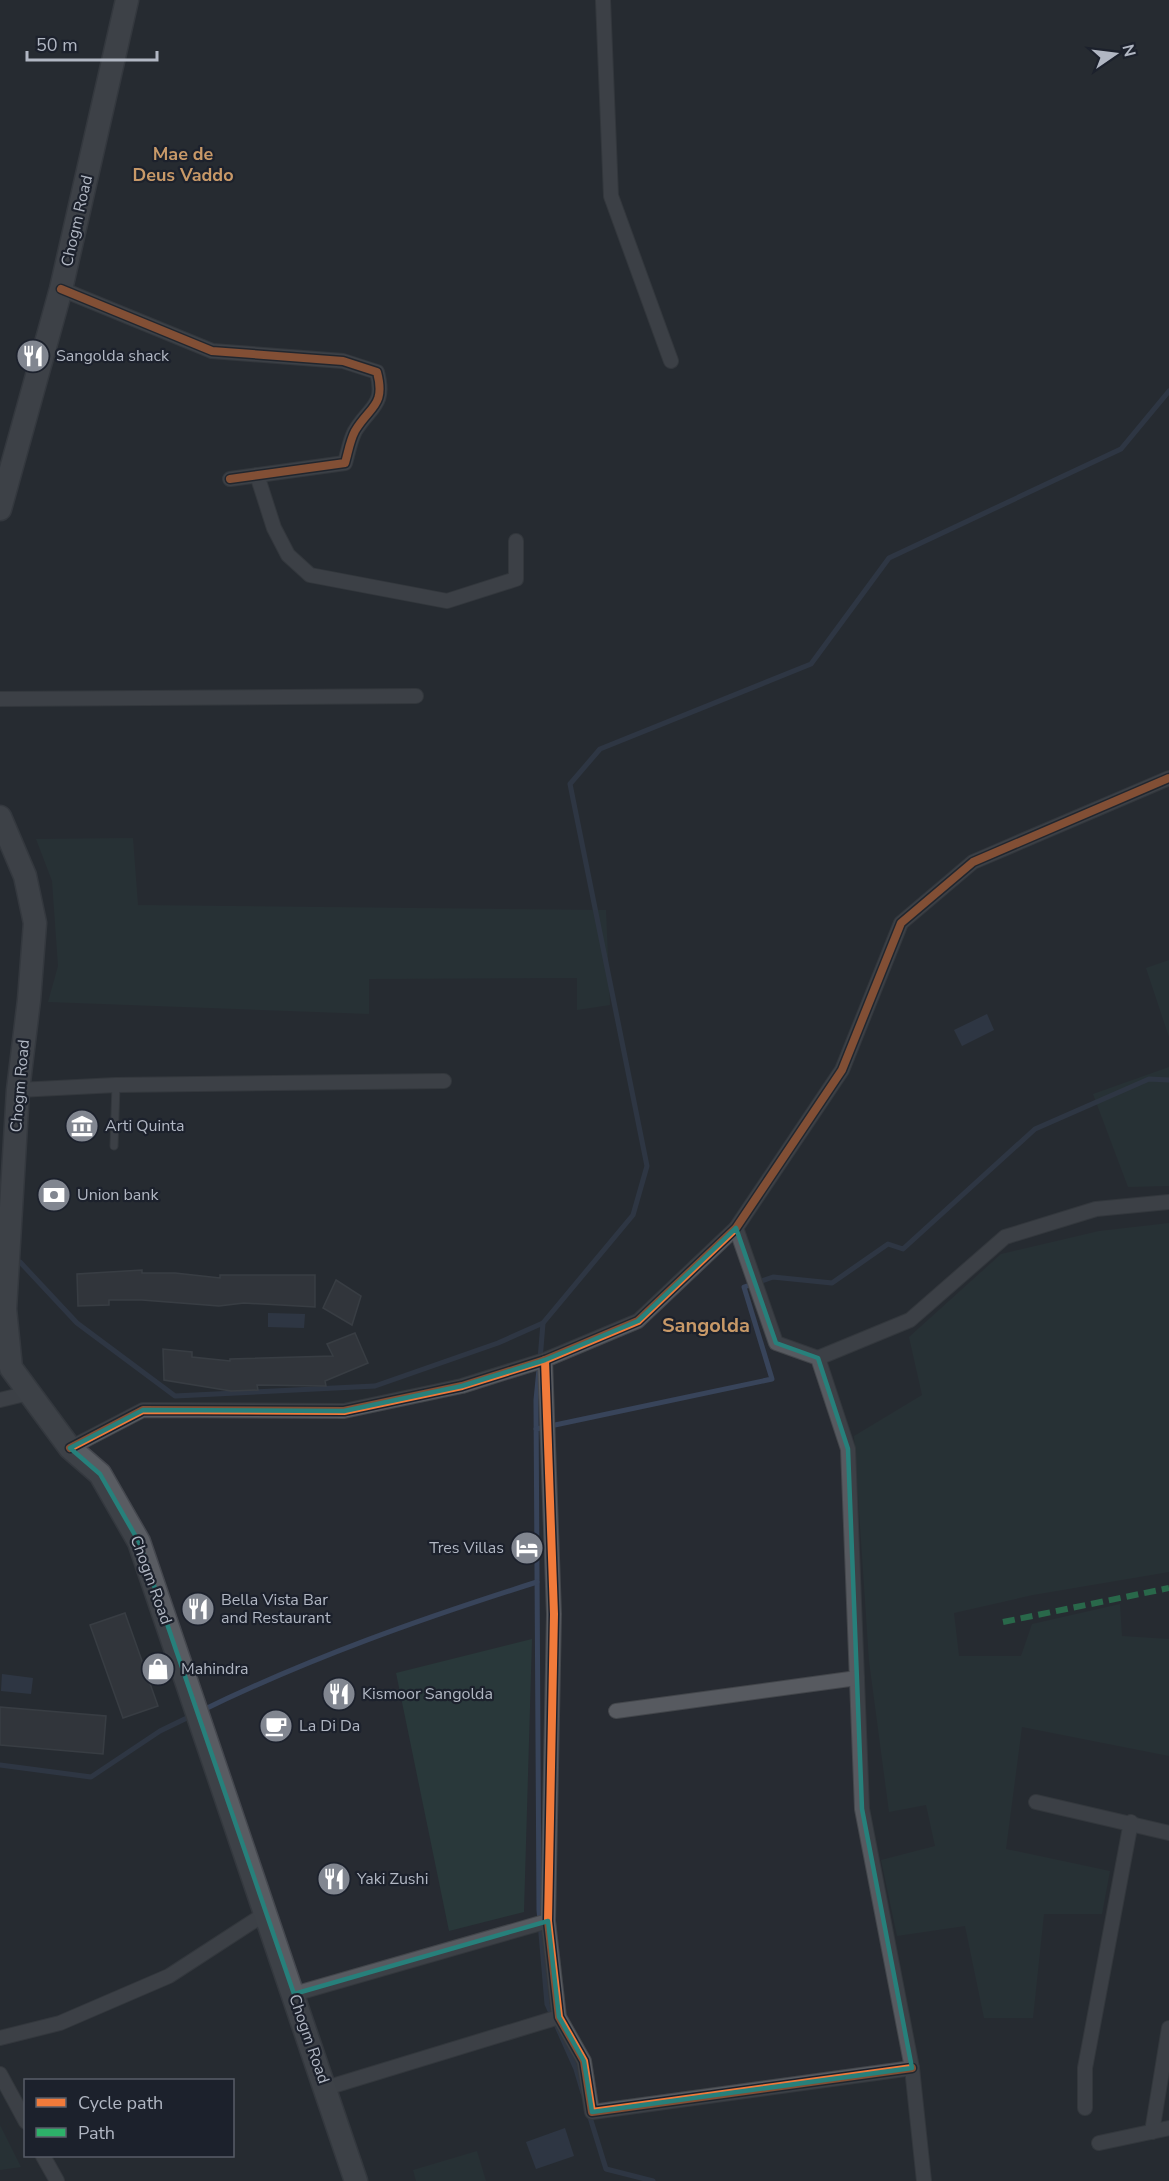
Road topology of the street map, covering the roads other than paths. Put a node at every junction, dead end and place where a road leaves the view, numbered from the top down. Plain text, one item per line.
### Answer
1 (127, 0) edge
2 (603, 0) edge
3 (61, 289) junction
4 (671, 361) dead end
5 (257, 475) junction
6 (230, 479) dead end
7 (0, 509) edge
8 (516, 541) dead end
9 (416, 696) dead end
10 (0, 699) edge
11 (1169, 778) edge
12 (0, 818) edge
13 (444, 1081) dead end
14 (116, 1085) junction
15 (18, 1090) junction
16 (114, 1146) dead end
17 (1169, 1202) edge
18 (736, 1228) junction
19 (3, 1309) edge
20 (818, 1358) junction
21 (545, 1360) junction
22 (29, 1393) junction
23 (0, 1400) edge
24 (70, 1448) junction
25 (857, 1678) junction
26 (616, 1711) dead end
27 (1036, 1802) dead end
28 (1131, 1822) junction
29 (1169, 1833) edge
30 (266, 1913) junction
31 (548, 1921) junction
32 (294, 1994) junction
33 (559, 2017) junction
34 (1169, 2028) edge
35 (0, 2038) edge
36 (912, 2068) junction
37 (0, 2074) edge
38 (326, 2088) junction
39 (1084, 2108) dead end
40 (24, 2118) edge
41 (1169, 2128) edge
42 (1152, 2132) junction
43 (1099, 2143) dead end
44 (45, 2157) edge
45 (57, 2181) edge
46 (356, 2181) edge
47 (924, 2181) edge

1 - 3 main road, Chogm Road
2 - 4 street
3 - 5 street
3 - 7 main road, Chogm Road
5 - 6 street
5 - 8 street
9 - 10 street
11 - 18 street
12 - 15 main road, Chogm Road
13 - 14 street
14 - 15 street
14 - 16 lane
15 - 19 main road, Chogm Road
17 - 20 street
18 - 20 street
18 - 21 street
19 - 22 main road, Chogm Road
20 - 25 street
21 - 24 street
21 - 31 street
22 - 23 street
22 - 24 main road, Chogm Road
24 - 30 main road, Chogm Road
25 - 26 street
25 - 36 street
27 - 28 street
28 - 29 street
28 - 39 street
30 - 32 main road, Chogm Road
30 - 35 street
31 - 32 street
31 - 33 street
32 - 38 main road, Chogm Road
33 - 36 street
33 - 38 street
34 - 42 street
36 - 47 street
37 - 40 street
38 - 46 main road, Chogm Road
41 - 42 street
42 - 43 street
44 - 45 street

